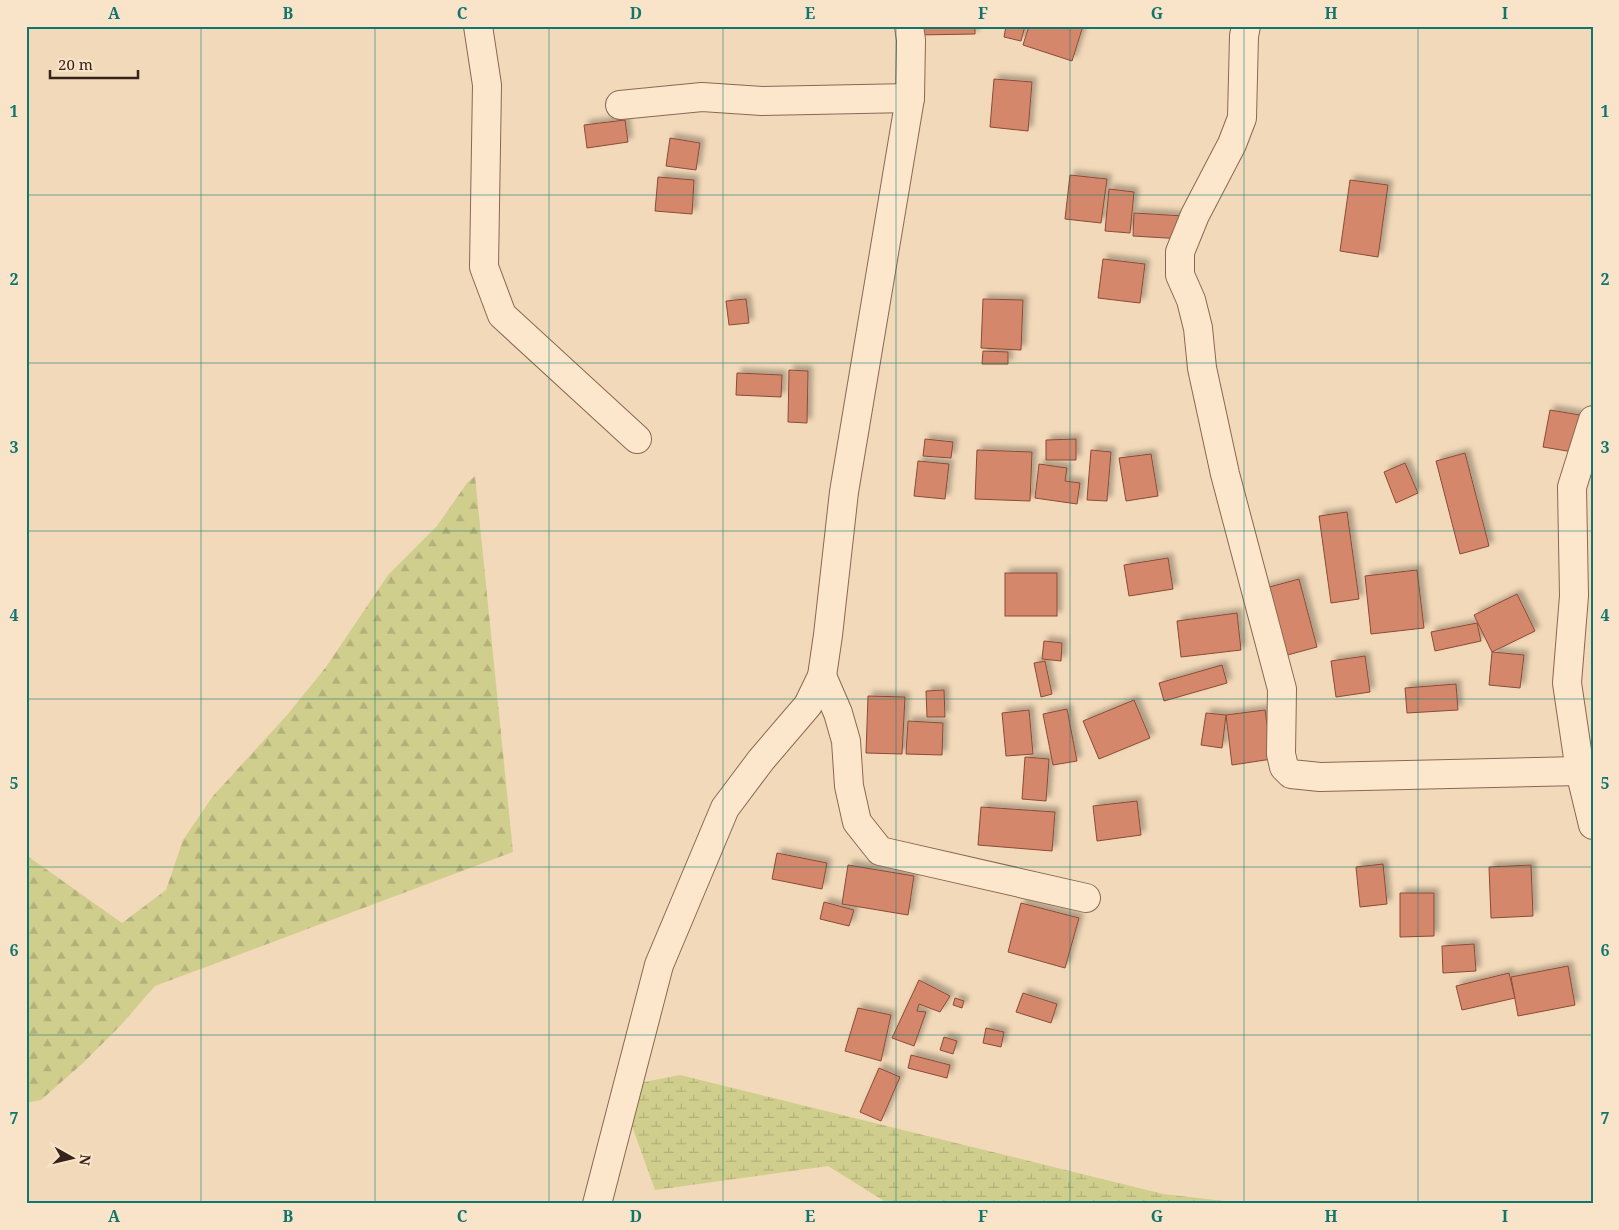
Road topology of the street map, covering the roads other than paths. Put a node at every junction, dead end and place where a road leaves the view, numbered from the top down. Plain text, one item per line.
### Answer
1 (478, 26) edge
2 (909, 26) edge
3 (1246, 26) edge
4 (910, 98) junction
5 (620, 105) dead end
6 (1593, 420) edge
7 (637, 439) dead end
8 (822, 676) junction
9 (1580, 771) junction
10 (1593, 825) edge
11 (1086, 898) dead end
12 (597, 1204) edge

1 - 7 street
2 - 4 street
3 - 9 street
4 - 5 street
4 - 8 street
6 - 9 street
8 - 11 street
8 - 12 street
9 - 10 street

